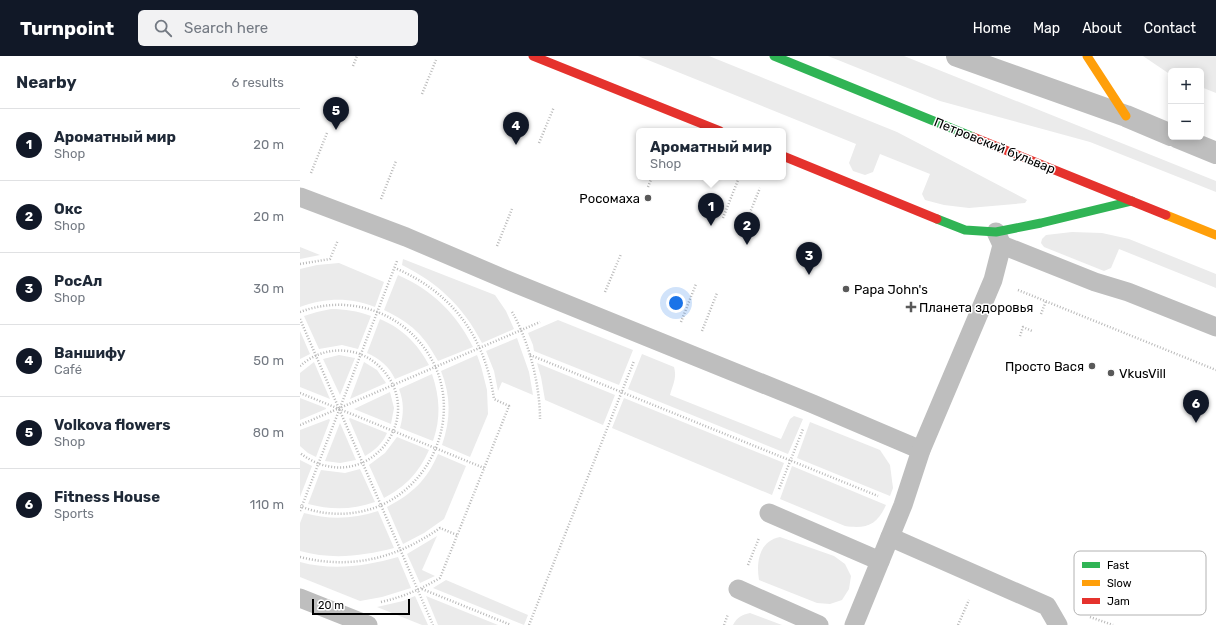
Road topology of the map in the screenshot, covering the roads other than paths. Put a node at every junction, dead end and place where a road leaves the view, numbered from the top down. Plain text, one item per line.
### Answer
1 (534, 56) edge
2 (774, 56) edge
3 (957, 56) edge
4 (1087, 56) edge
5 (1126, 116) junction
6 (713, 128) edge
7 (1168, 134) edge
8 (1184, 140) edge
9 (1216, 153) edge
10 (786, 157) edge
11 (300, 197) edge
12 (1132, 201) junction
13 (1216, 235) edge
14 (999, 239) junction
15 (1216, 327) edge
16 (921, 450) junction
17 (769, 513) road end
18 (890, 537) junction
19 (880, 561) junction
20 (738, 589) road end
21 (300, 598) edge
22 (368, 625) edge
23 (819, 625) edge
24 (854, 625) edge
25 (1058, 625) edge

1 - 6 street
2 - 12 street, Петровский бульвар
3 - 5 street
4 - 5 street
5 - 7 street
8 - 9 street
10 - 14 street
11 - 16 lane
12 - 13 street, Петровский бульвар
12 - 14 street
14 - 15 lane
14 - 16 lane
16 - 18 lane
17 - 19 lane
18 - 19 lane
18 - 25 lane
19 - 24 lane
20 - 23 lane
21 - 22 lane

